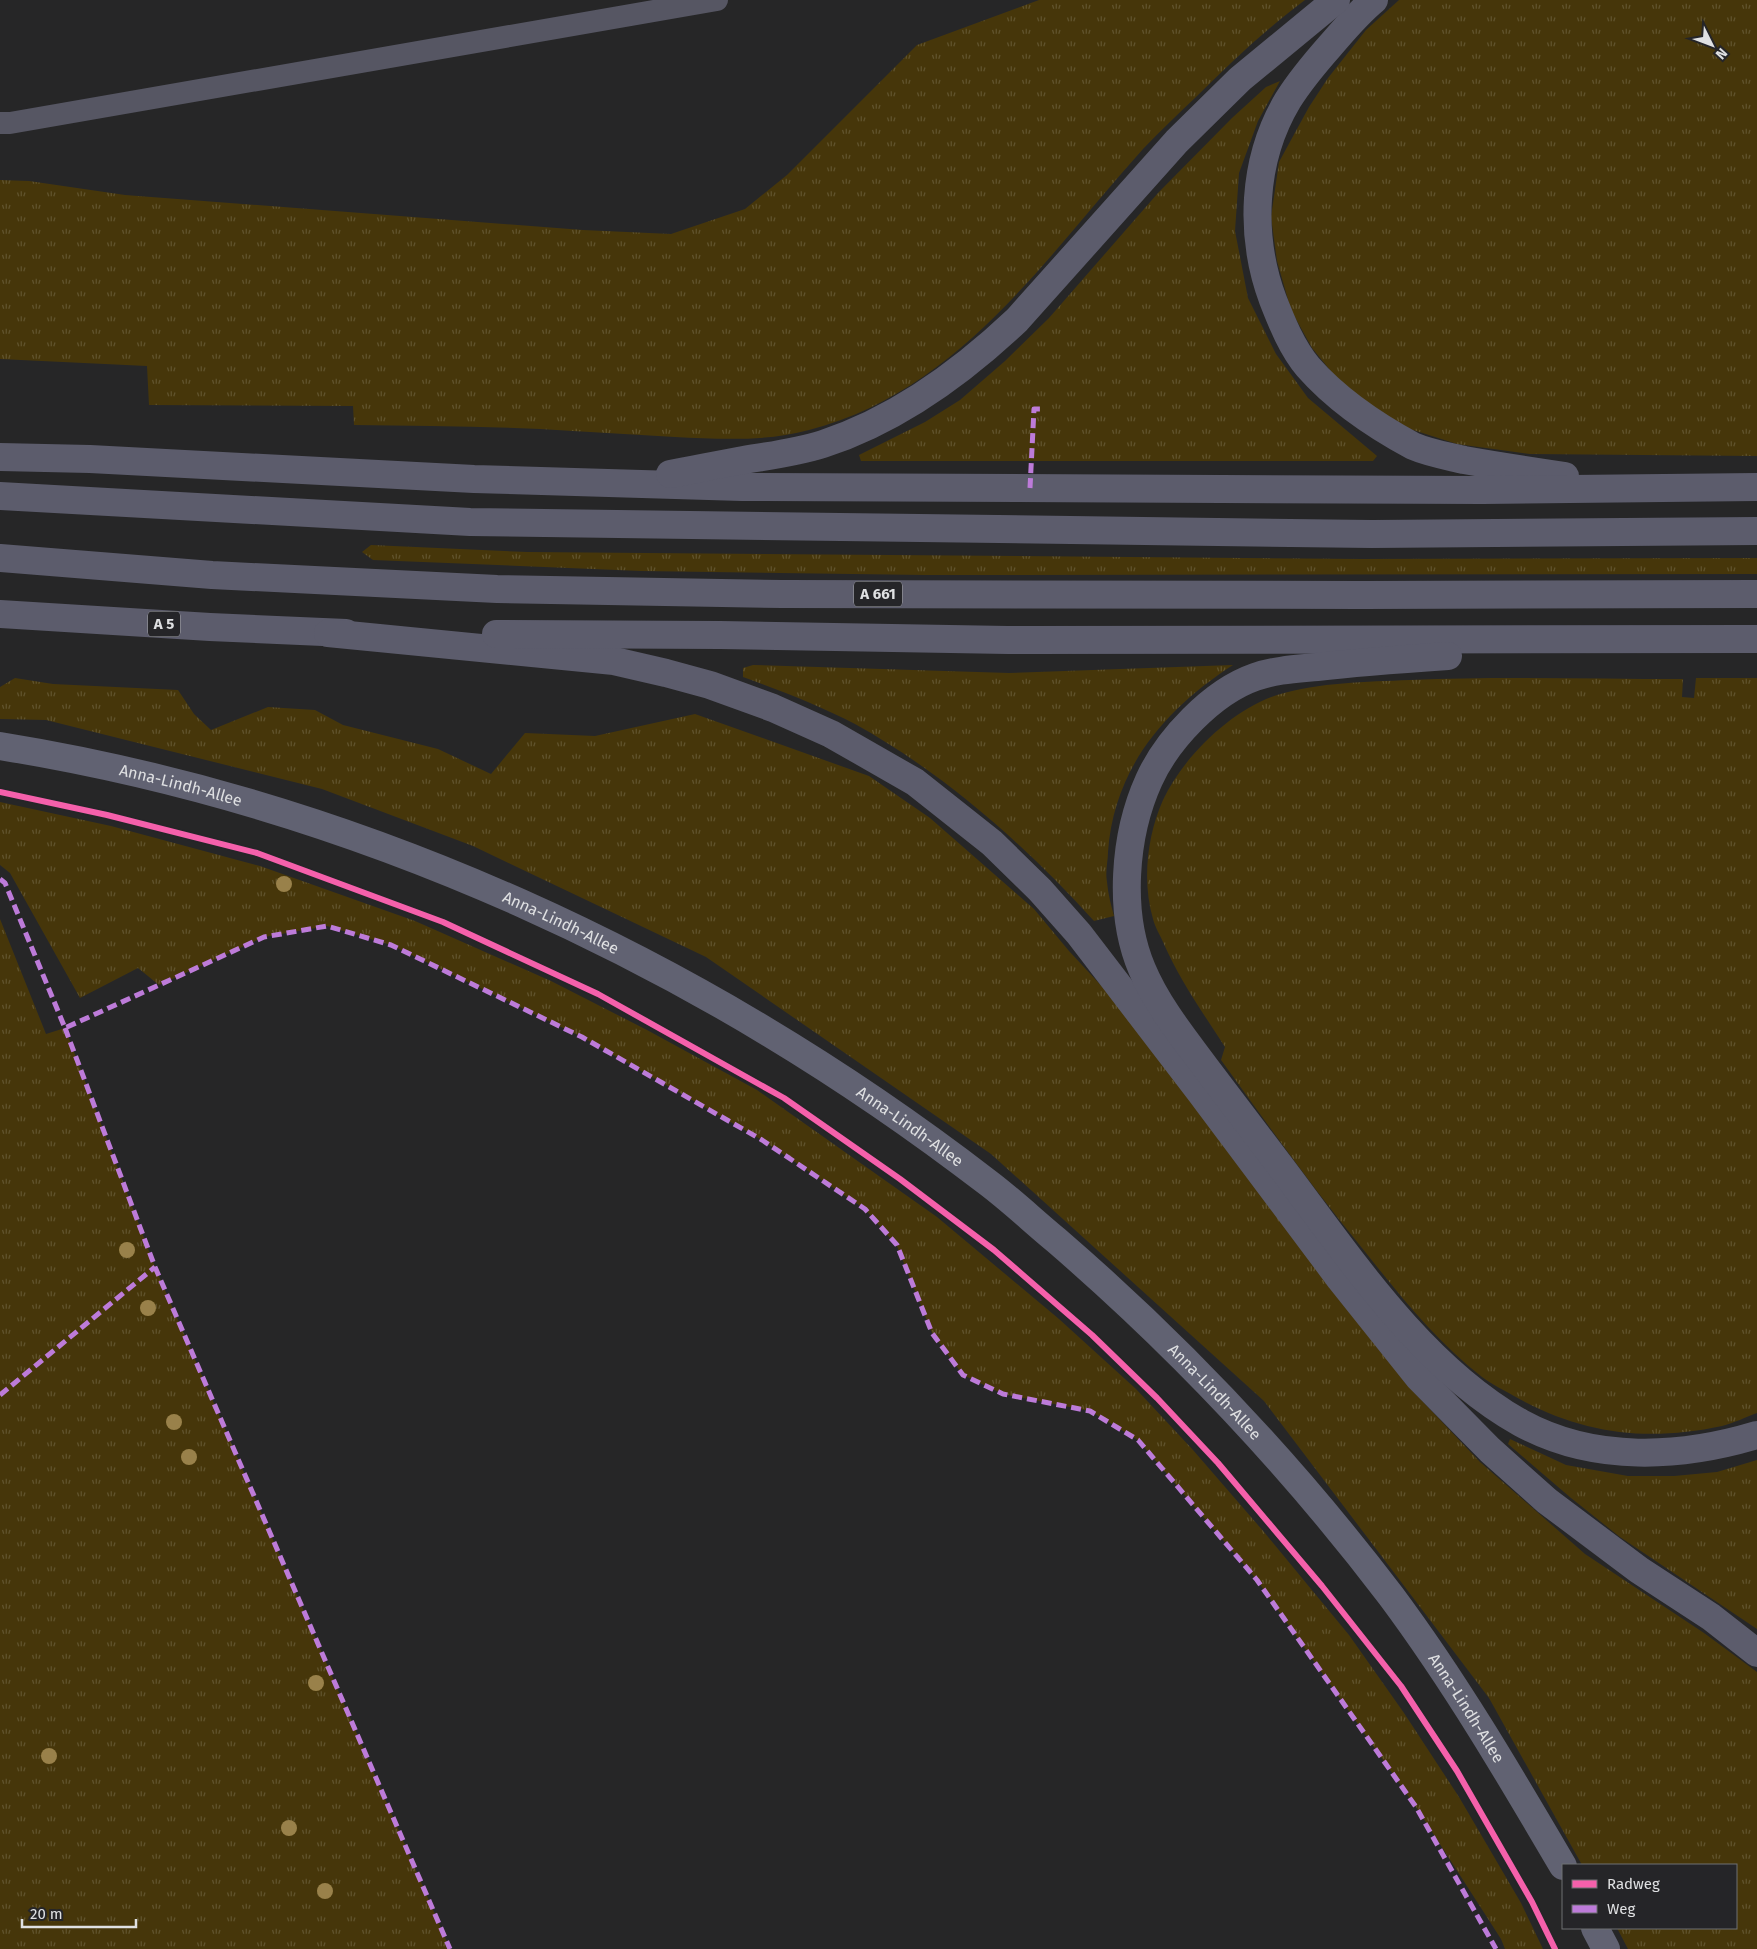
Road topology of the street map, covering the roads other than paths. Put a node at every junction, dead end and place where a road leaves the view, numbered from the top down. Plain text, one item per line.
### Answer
1 (718, 0) edge
2 (1336, 0) edge
3 (1374, 0) edge
4 (0, 122) edge
5 (0, 457) edge
6 (625, 483) junction
7 (1757, 486) edge
8 (1648, 488) junction
9 (0, 496) edge
10 (1757, 531) edge
11 (0, 558) edge
12 (1757, 594) edge
13 (0, 614) edge
14 (328, 633) junction
15 (1668, 638) junction
16 (1757, 639) edge
17 (0, 746) edge
18 (1757, 1435) edge
19 (1757, 1653) edge
20 (1562, 1864) edge
21 (1596, 1929) edge
22 (1606, 1949) edge

1 - 4 lane
2 - 6 highway
3 - 8 highway
5 - 6 highway
6 - 8 highway
7 - 8 highway
9 - 10 highway
11 - 12 highway, A 661
13 - 14 highway, A 5
14 - 15 highway
14 - 19 highway
15 - 16 highway
15 - 18 highway
17 - 20 main road, Anna-Lindh-Allee
21 - 22 main road

